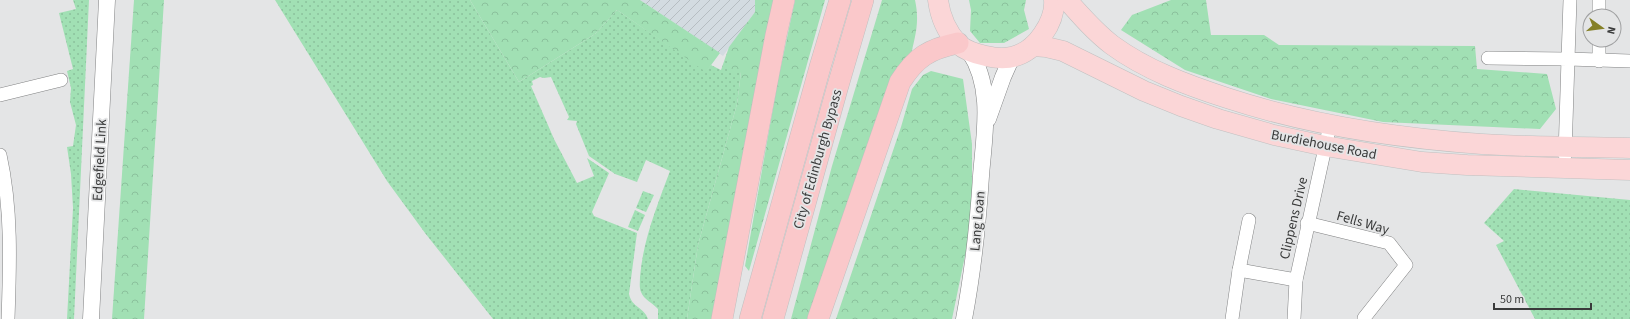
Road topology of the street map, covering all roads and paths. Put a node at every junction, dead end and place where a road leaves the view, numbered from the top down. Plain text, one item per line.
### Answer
1 (107, 0) edge
2 (784, 0) edge
3 (840, 0) edge
4 (863, 0) edge
5 (938, 0) edge
6 (1054, 0) edge
7 (1067, 0) edge
8 (1570, 0) edge
9 (1033, 46) junction
10 (964, 47) junction
11 (1599, 48) edge
12 (1011, 58) junction
13 (1488, 58) dead end
14 (1568, 59) junction
15 (1600, 60) junction
16 (1630, 62) edge
17 (61, 80) dead end
18 (0, 95) edge
19 (986, 123) junction
20 (1330, 125) junction
21 (1325, 146) junction
22 (1566, 146) junction
23 (1630, 148) edge
24 (0, 154) edge
25 (1565, 169) junction
26 (1630, 170) edge
27 (1249, 220) dead end
28 (1307, 223) junction
29 (1239, 270) junction
30 (1296, 280) junction
31 (4, 293) edge
32 (1364, 318) dead end
33 (8, 319) edge
34 (91, 319) edge
35 (722, 319) edge
36 (750, 319) edge
37 (773, 319) edge
38 (818, 319) edge
39 (964, 319) edge
40 (1232, 319) edge
41 (1294, 319) edge

1 - 34 street, Edgefield Link
2 - 35 highway
3 - 36 highway, City of Edinburgh Bypass
4 - 37 highway, City of Edinburgh Bypass
5 - 10 main road
6 - 9 main road
7 - 20 main road, Burdiehouse Road
8 - 14 street
9 - 12 main road
9 - 21 main road, Burdiehouse Road
10 - 12 main road
10 - 19 street, Lang Loan
10 - 38 highway
11 - 15 street
12 - 19 street, Lang Loan
13 - 14 street
14 - 15 street
14 - 22 street
15 - 16 street
17 - 18 street
19 - 39 street, Lang Loan
20 - 21 street, Clippens Drive
20 - 22 main road, Burdiehouse Road
21 - 25 main road, Burdiehouse Road
21 - 28 street, Clippens Drive
22 - 23 main road, Burdiehouse Road
22 - 25 street
24 - 31 street
25 - 26 main road, Burdiehouse Road
27 - 29 street
28 - 30 street, Clippens Drive
28 - 32 street, Fells Way
29 - 30 street
29 - 40 street
30 - 41 street, Clippens Drive
31 - 33 street

